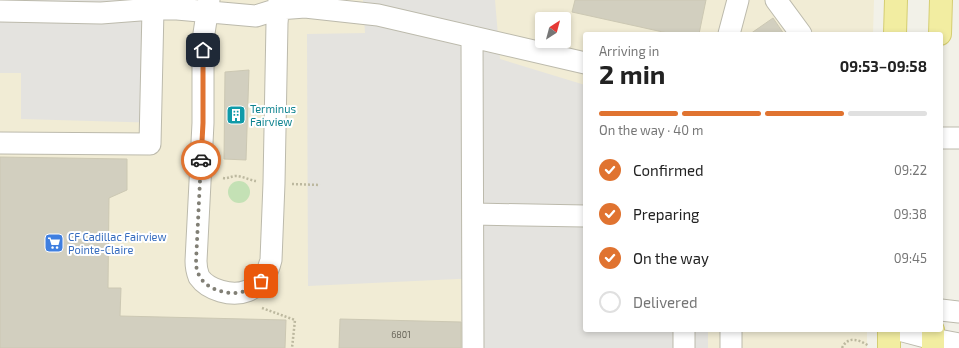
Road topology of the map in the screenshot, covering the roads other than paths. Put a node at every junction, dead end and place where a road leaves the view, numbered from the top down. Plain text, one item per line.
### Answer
1 (738, 0) edge
2 (776, 0) edge
3 (896, 0) edge
4 (941, 0) edge
5 (279, 4) edge
6 (306, 4) edge
7 (208, 6) edge
8 (152, 9) junction
9 (0, 11) edge
10 (730, 32) edge
11 (800, 32) edge
12 (895, 32) edge
13 (940, 32) edge
14 (472, 37) junction
15 (583, 63) edge
16 (943, 138) edge
17 (959, 138) edge
18 (0, 143) edge
19 (473, 214) junction
20 (583, 216) edge
21 (943, 310) edge
22 (959, 312) edge
23 (684, 332) edge
24 (731, 332) edge
25 (888, 332) edge
26 (907, 332) edge
27 (933, 339) edge
28 (959, 344) edge
29 (879, 347) edge
30 (473, 348) edge
31 (684, 348) edge
32 (731, 348) edge

1 - 10 lane
2 - 11 lane
3 - 12 main road
4 - 13 main road
5 - 6 lane
5 - 7 lane
5 - 7 lane
6 - 14 lane
7 - 8 lane
8 - 9 lane
8 - 18 lane
14 - 15 lane
14 - 19 lane
16 - 17 lane
19 - 20 lane
19 - 30 lane
21 - 22 lane
23 - 31 lane
24 - 32 lane
25 - 29 main road
26 - 27 lane
27 - 28 lane

